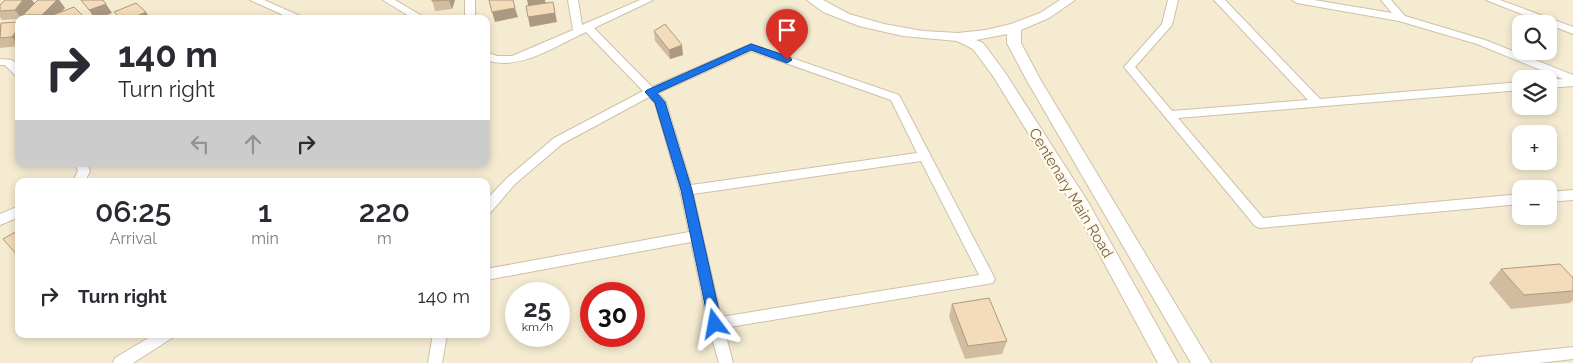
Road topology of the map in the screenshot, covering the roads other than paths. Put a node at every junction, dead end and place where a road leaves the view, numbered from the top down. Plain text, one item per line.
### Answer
1 (255, 0) edge
2 (388, 0) edge
3 (470, 0) edge
4 (573, 0) edge
5 (648, 0) edge
6 (814, 0) edge
7 (1068, 0) edge
8 (1173, 0) edge
9 (1219, 0) edge
10 (1297, 0) edge
11 (1386, 0) edge
12 (1491, 0) edge
13 (292, 15) edge
14 (415, 15) edge
15 (470, 15) edge
16 (1401, 18) junction
17 (1014, 28) junction
18 (583, 29) junction
19 (1573, 31) edge
20 (958, 38) junction
21 (490, 57) edge
22 (0, 62) edge
23 (15, 69) edge
24 (1573, 80) edge
25 (1557, 83) edge
26 (1512, 87) edge
27 (650, 92) junction
28 (1317, 103) junction
29 (1170, 115) junction
30 (924, 156) junction
31 (686, 190) junction
32 (1573, 195) edge
33 (1557, 196) edge
34 (1512, 200) edge
35 (490, 205) edge
36 (15, 213) edge
37 (0, 220) edge
38 (696, 236) junction
39 (490, 274) edge
40 (715, 324) junction
41 (161, 338) edge
42 (439, 338) edge
43 (1573, 352) edge
44 (120, 363) edge
45 (435, 363) edge
46 (726, 363) edge
47 (1168, 363) edge
48 (1201, 363) edge
49 (1479, 363) edge

1 - 13 street
2 - 14 street
3 - 15 street
4 - 18 street
5 - 18 street
6 - 20 street, Centenary Main Road
7 - 17 street, Centenary Main Road
8 - 29 street
9 - 28 street
10 - 16 street
11 - 16 street
12 - 19 street
16 - 24 street
17 - 20 street, Centenary Main Road
17 - 48 street, Centenary Main Road
18 - 21 street
18 - 27 street
20 - 47 street, Centenary Main Road
22 - 23 street
24 - 25 street
26 - 28 street
27 - 30 street
27 - 31 street
27 - 35 street
28 - 29 street
29 - 34 street
30 - 31 street
30 - 40 street
31 - 38 street
32 - 33 street
36 - 37 street
38 - 39 street
38 - 40 street
40 - 46 street
41 - 44 street
42 - 45 street
43 - 49 street

